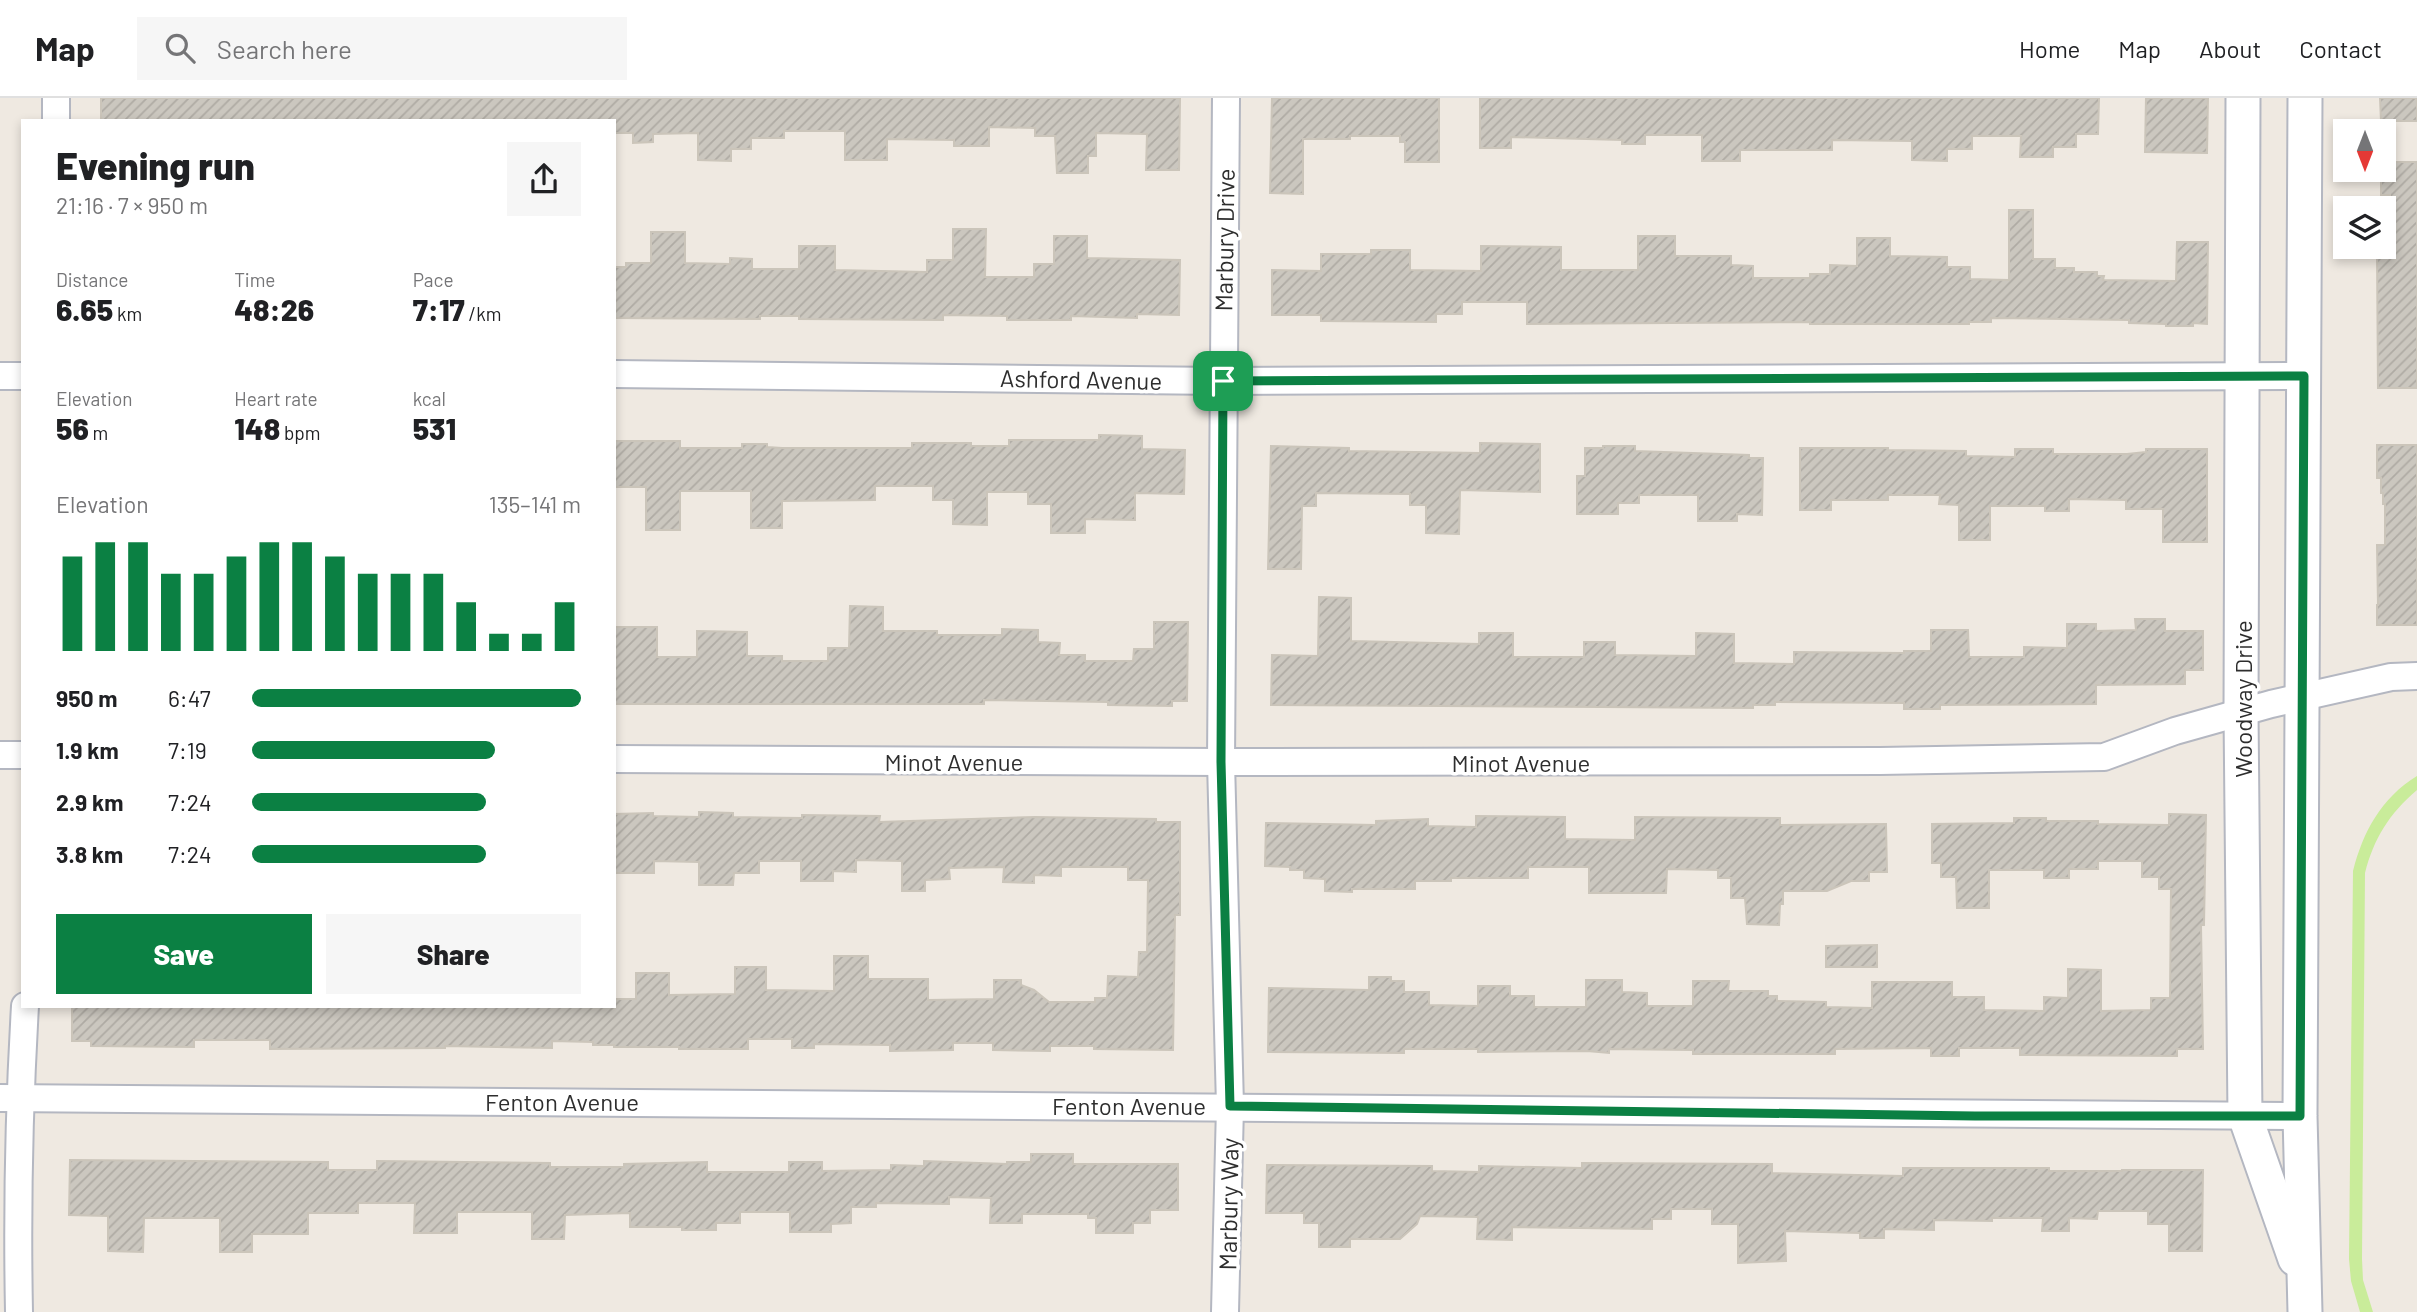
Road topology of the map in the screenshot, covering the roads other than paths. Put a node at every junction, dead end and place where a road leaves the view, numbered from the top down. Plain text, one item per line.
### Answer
1 (56, 98) edge
2 (1226, 98) edge
3 (2243, 98) edge
4 (2305, 98) edge
5 (56, 119) edge
6 (616, 374) edge
7 (0, 376) edge
8 (21, 376) edge
9 (2304, 376) junction
10 (2242, 377) junction
11 (1223, 381) junction
12 (2417, 676) edge
13 (2302, 698) junction
14 (2241, 713) junction
15 (0, 755) edge
16 (21, 755) edge
17 (616, 759) edge
18 (1221, 762) junction
19 (25, 1008) edge
20 (10, 1098) edge
21 (1230, 1106) junction
22 (2245, 1116) junction
23 (2300, 1116) junction
24 (2306, 1301) edge
25 (19, 1312) edge
26 (1225, 1312) edge

1 - 5 street
2 - 11 street, Marbury Drive
3 - 10 street, Woodway Drive
4 - 9 street, Woodway Drive
6 - 11 street, Ashford Avenue
7 - 8 street
9 - 10 street, Ashford Avenue
9 - 13 street, Woodway Drive
10 - 11 street, Ashford Avenue
10 - 14 street, Woodway Drive
11 - 18 street, Marbury Way
12 - 13 street, Minot Avenue
13 - 14 street, Minot Avenue
13 - 23 street, Woodway Drive
14 - 18 street, Minot Avenue
14 - 22 street, Woodway Drive
15 - 16 street
17 - 18 street, Minot Avenue
18 - 21 street, Marbury Way
19 - 20 street
20 - 21 street, Fenton Avenue
20 - 25 street
21 - 22 street, Fenton Avenue
21 - 26 street, Marbury Way
22 - 23 street, Fenton Avenue
22 - 24 street, Woodway Drive
23 - 24 street, Woodway Drive

